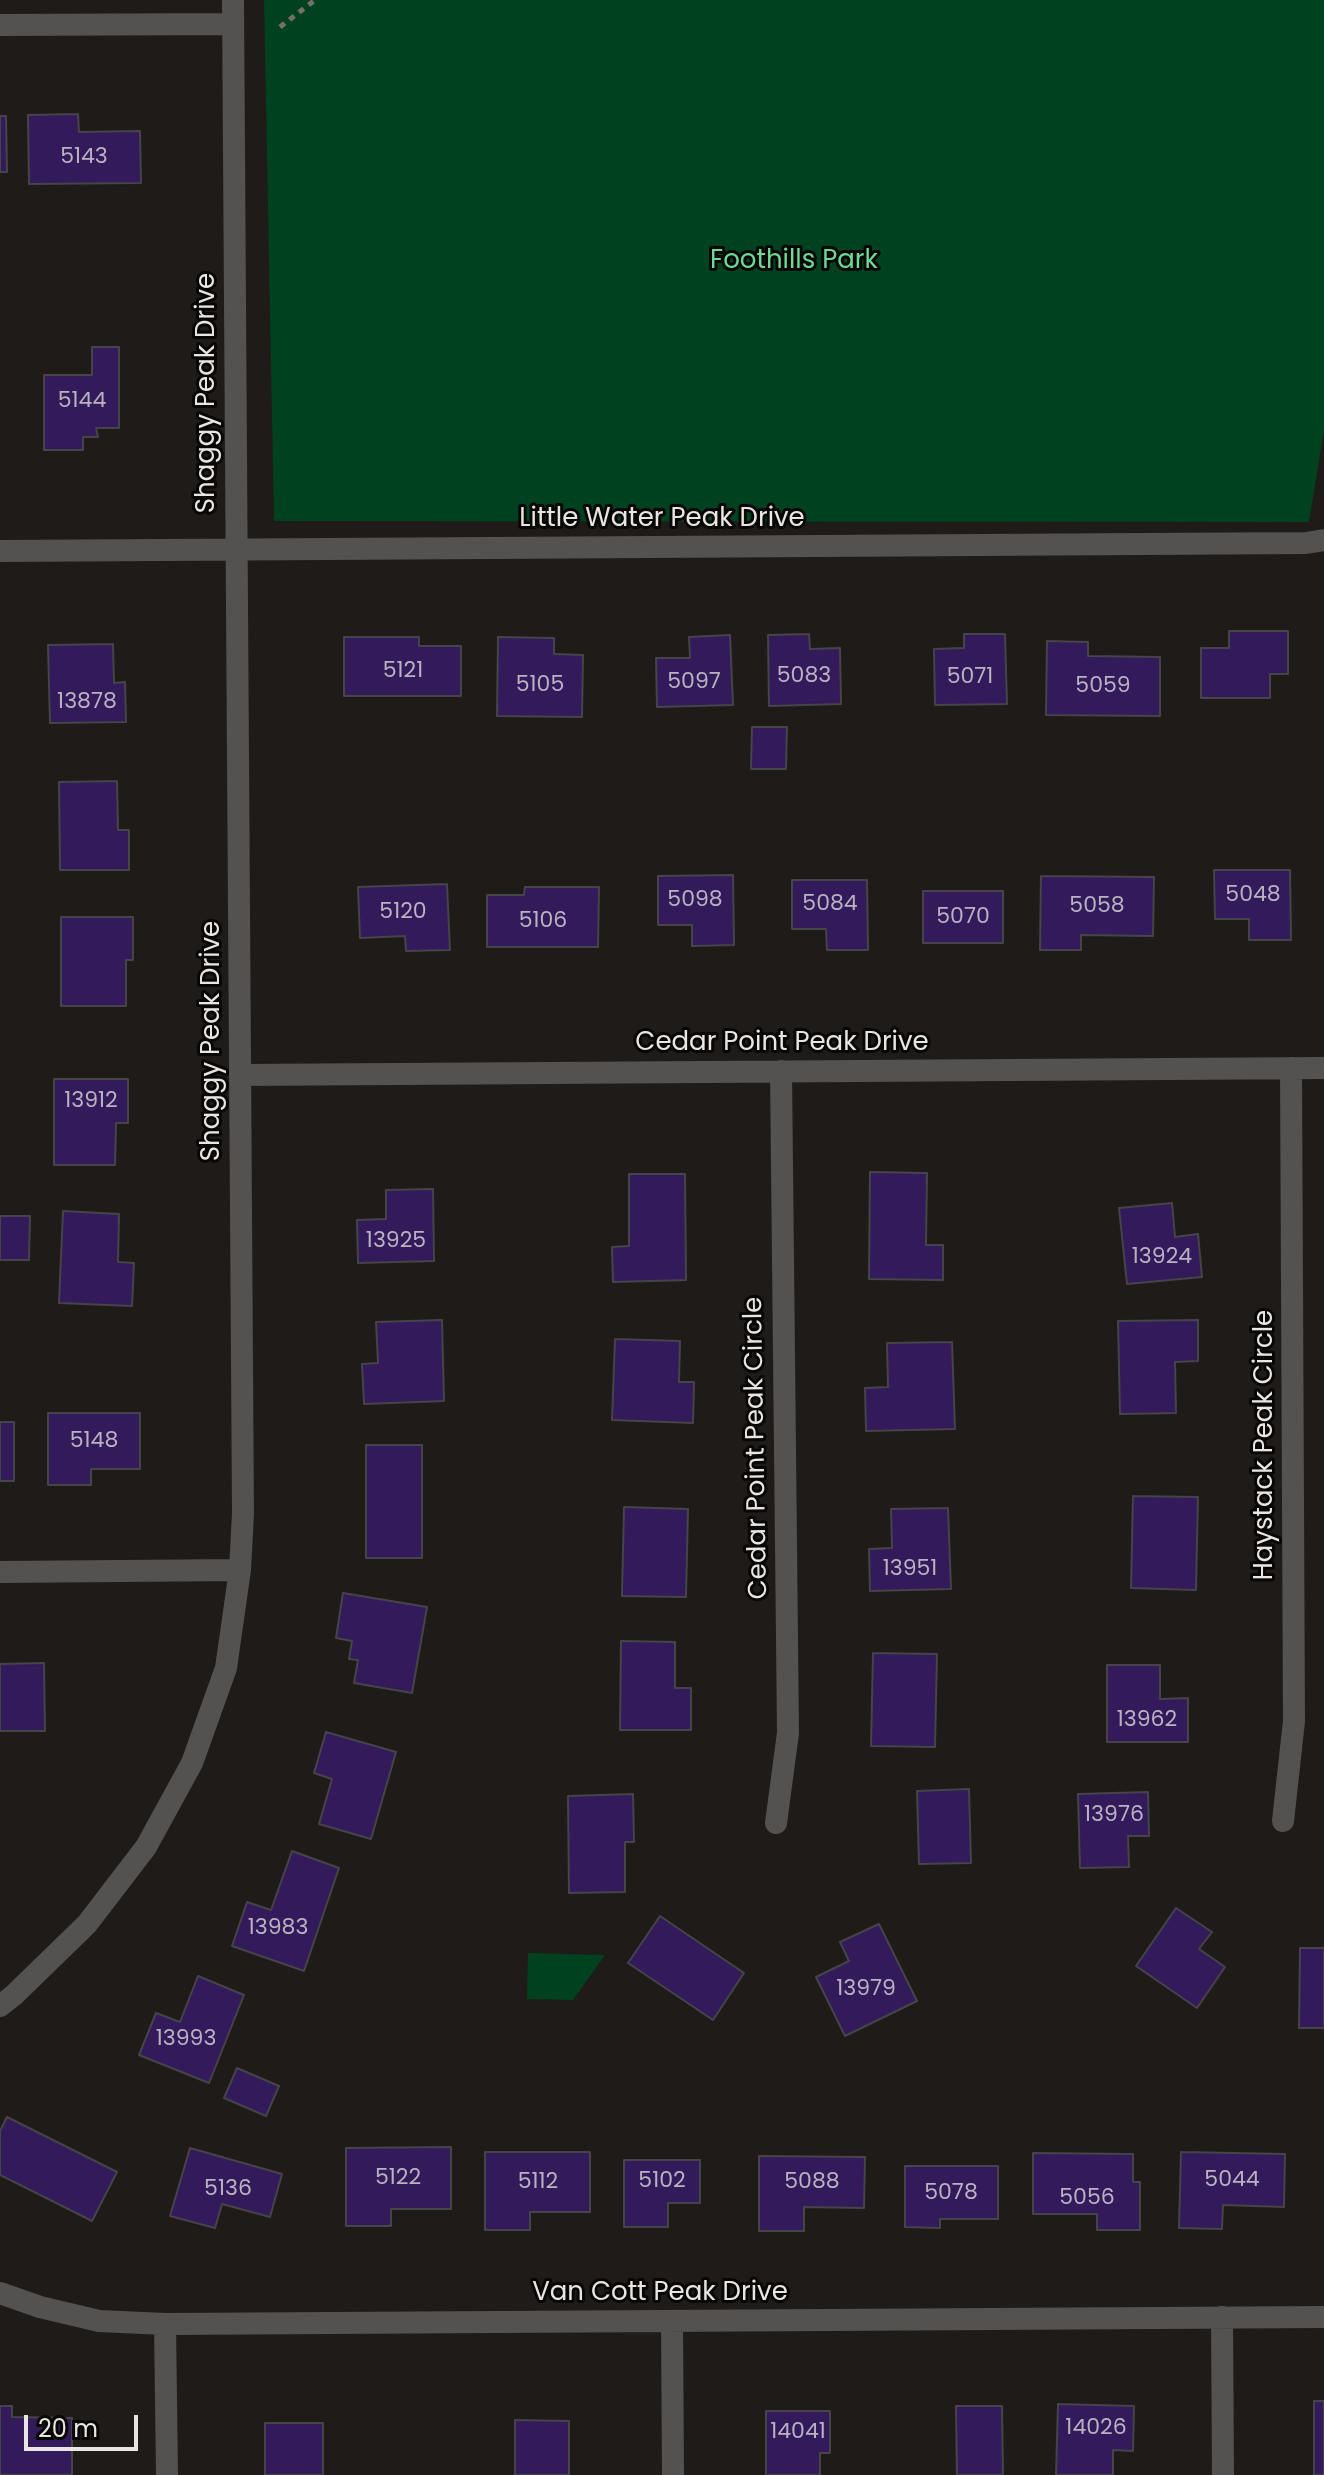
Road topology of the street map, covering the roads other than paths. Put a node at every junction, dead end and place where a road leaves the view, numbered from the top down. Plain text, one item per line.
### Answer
1 (233, 0) edge
2 (233, 24) junction
3 (0, 25) edge
4 (1324, 540) edge
5 (236, 550) junction
6 (0, 551) edge
7 (1291, 1068) junction
8 (1324, 1068) edge
9 (781, 1071) junction
10 (240, 1075) junction
11 (240, 1570) junction
12 (0, 1572) edge
13 (1283, 1821) dead end
14 (776, 1823) dead end
15 (0, 2006) edge
16 (0, 2293) edge
17 (1222, 2317) junction
18 (1324, 2317) edge
19 (672, 2321) junction
20 (165, 2324) junction
21 (167, 2475) edge
22 (673, 2475) edge
23 (1223, 2475) edge

1 - 2 street, Shaggy Peak Drive
2 - 3 street
2 - 5 street, Shaggy Peak Drive
4 - 5 street, Little Water Peak Drive
5 - 6 street, Little Water Peak Drive
5 - 10 street, Shaggy Peak Drive
7 - 8 street, Cedar Point Peak Drive
7 - 9 street, Cedar Point Peak Drive
7 - 13 street, Haystack Peak Circle
9 - 10 street, Cedar Point Peak Drive
9 - 14 street, Cedar Point Peak Circle
10 - 11 street, Shaggy Peak Drive
11 - 12 street
11 - 15 street, Shaggy Peak Drive
16 - 20 street, Van Cott Peak Drive
17 - 18 street, Van Cott Peak Drive
17 - 19 street, Van Cott Peak Drive
17 - 23 street
19 - 20 street, Van Cott Peak Drive
19 - 22 street
20 - 21 street

